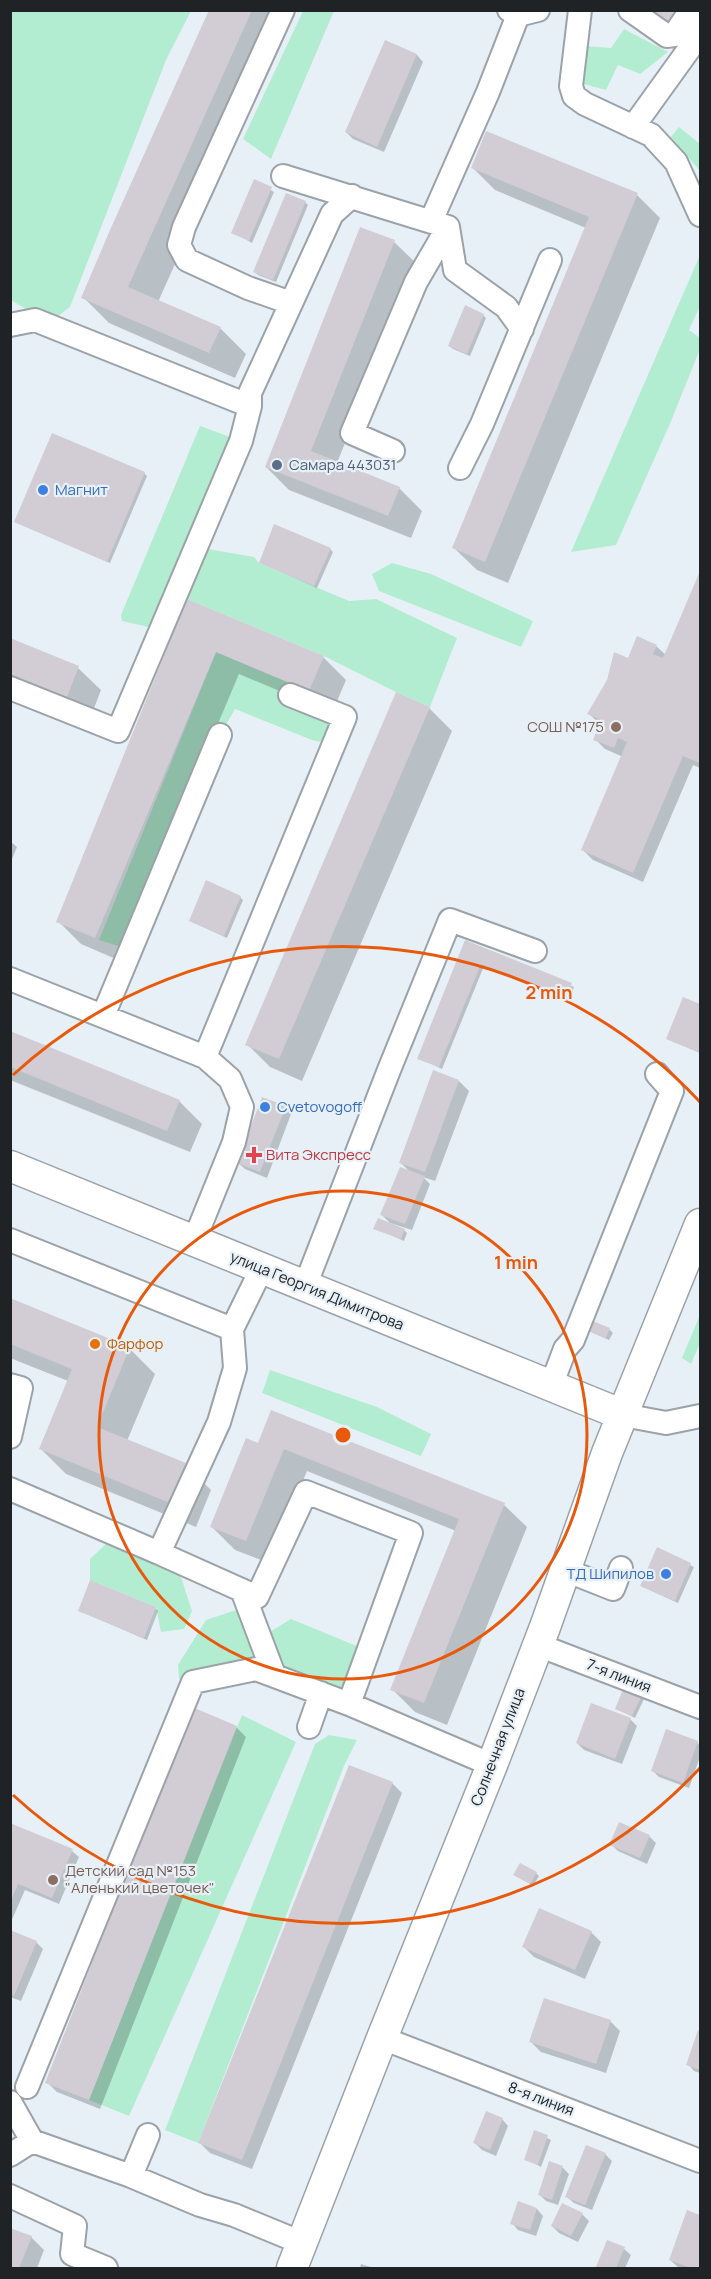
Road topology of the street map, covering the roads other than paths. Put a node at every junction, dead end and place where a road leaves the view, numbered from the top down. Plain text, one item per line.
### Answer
1 (283, 10) edge
2 (580, 10) edge
3 (630, 10) edge
4 (522, 12) edge
5 (700, 19) edge
6 (700, 34) edge
7 (633, 127) junction
8 (283, 176) dead end
9 (352, 196) junction
10 (700, 215) edge
11 (440, 224) junction
12 (550, 260) dead end
13 (291, 303) junction
14 (10, 324) edge
15 (522, 329) junction
16 (250, 406) junction
17 (393, 450) dead end
18 (460, 468) dead end
19 (10, 688) edge
20 (290, 695) dead end
21 (220, 735) dead end
22 (535, 951) dead end
23 (10, 979) edge
24 (103, 1016) junction
25 (205, 1057) junction
26 (657, 1074) dead end
27 (10, 1166) edge
28 (700, 1224) edge
29 (10, 1240) edge
30 (194, 1240) junction
31 (262, 1268) junction
32 (305, 1286) junction
33 (232, 1329) junction
34 (10, 1385) edge
35 (551, 1386) junction
36 (623, 1415) junction
37 (700, 1416) edge
38 (10, 1437) edge
39 (10, 1488) edge
40 (159, 1553) junction
41 (621, 1568) dead end
42 (565, 1570) junction
43 (242, 1590) junction
44 (538, 1645) junction
45 (274, 1675) junction
46 (321, 1693) junction
47 (349, 1704) junction
48 (700, 1707) edge
49 (309, 1727) dead end
50 (492, 1765) junction
51 (382, 2038) junction
52 (19, 2095) edge
53 (148, 2135) dead end
54 (32, 2141) junction
55 (10, 2155) edge
56 (700, 2161) edge
57 (131, 2176) junction
58 (10, 2196) edge
59 (297, 2256) edge
60 (106, 2268) edge

1 - 13 street
2 - 7 street
3 - 5 street
4 - 11 street
6 - 7 street
7 - 10 street
8 - 9 street
9 - 11 street
9 - 13 street
11 - 15 street
11 - 17 street
12 - 15 street
13 - 16 street
14 - 16 street
15 - 18 street
16 - 19 street
20 - 25 street
21 - 24 street
22 - 32 street
23 - 24 street
24 - 25 street
25 - 30 street
26 - 35 street
27 - 30 main road, улица Георгия Димитрова
28 - 36 main road, Солнечная улица
29 - 33 street
30 - 31 main road, улица Георгия Димитрова
31 - 32 main road, улица Георгия Димитрова
31 - 33 street
32 - 35 main road, улица Георгия Димитрова
33 - 40 street
34 - 38 street
35 - 36 main road, улица Георгия Димитрова
36 - 37 street
36 - 42 main road, Солнечная улица
39 - 40 street
40 - 43 street
41 - 42 street
42 - 44 main road, Солнечная улица
43 - 45 street
43 - 47 street
44 - 48 street, 7-я линия
44 - 50 main road, Солнечная улица
45 - 46 street
45 - 52 street
46 - 47 street
46 - 49 street
47 - 50 street
50 - 51 main road, Солнечная улица
51 - 56 street, 8-я линия
51 - 59 main road, Солнечная улица
52 - 54 street
53 - 57 street
54 - 55 street
54 - 57 street
57 - 59 street
58 - 60 street

